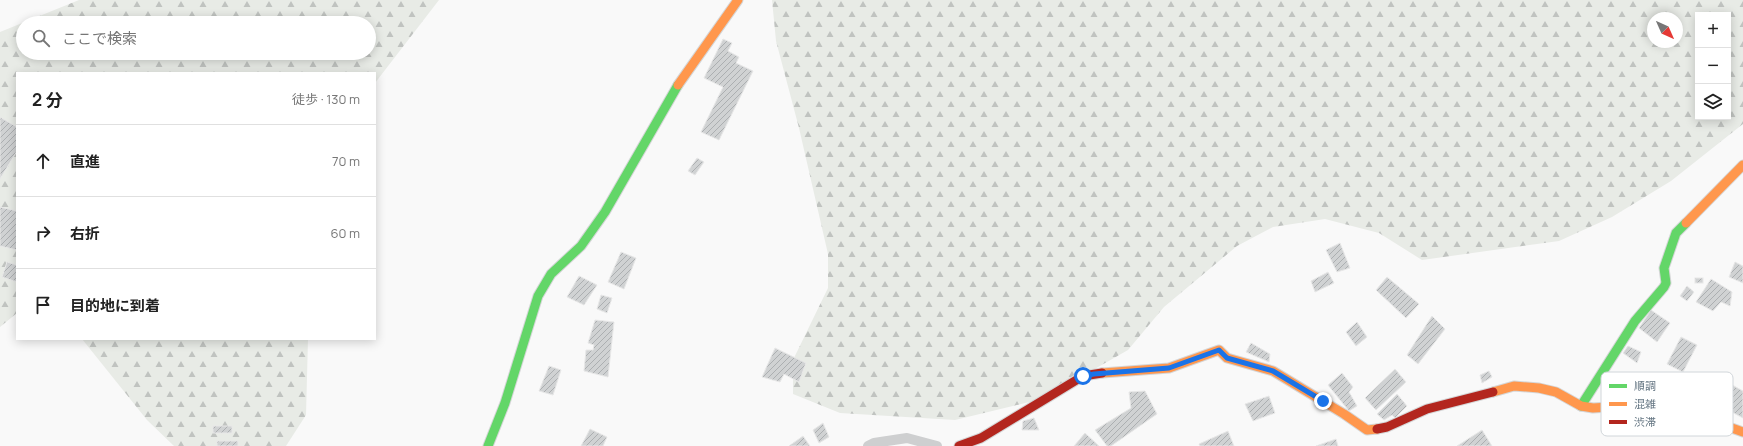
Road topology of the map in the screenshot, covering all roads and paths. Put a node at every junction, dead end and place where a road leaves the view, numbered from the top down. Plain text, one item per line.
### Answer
1 (738, 0) edge
2 (1743, 165) edge
3 (1603, 372) edge
4 (1601, 375) edge
5 (1581, 406) junction
6 (1601, 408) edge
7 (1733, 428) edge
8 (1743, 432) edge
9 (488, 446) edge
10 (868, 446) edge
11 (937, 446) edge
12 (959, 446) edge

1 - 9 street
2 - 3 street
4 - 5 street
5 - 6 street
5 - 12 street
7 - 8 street
10 - 11 street

